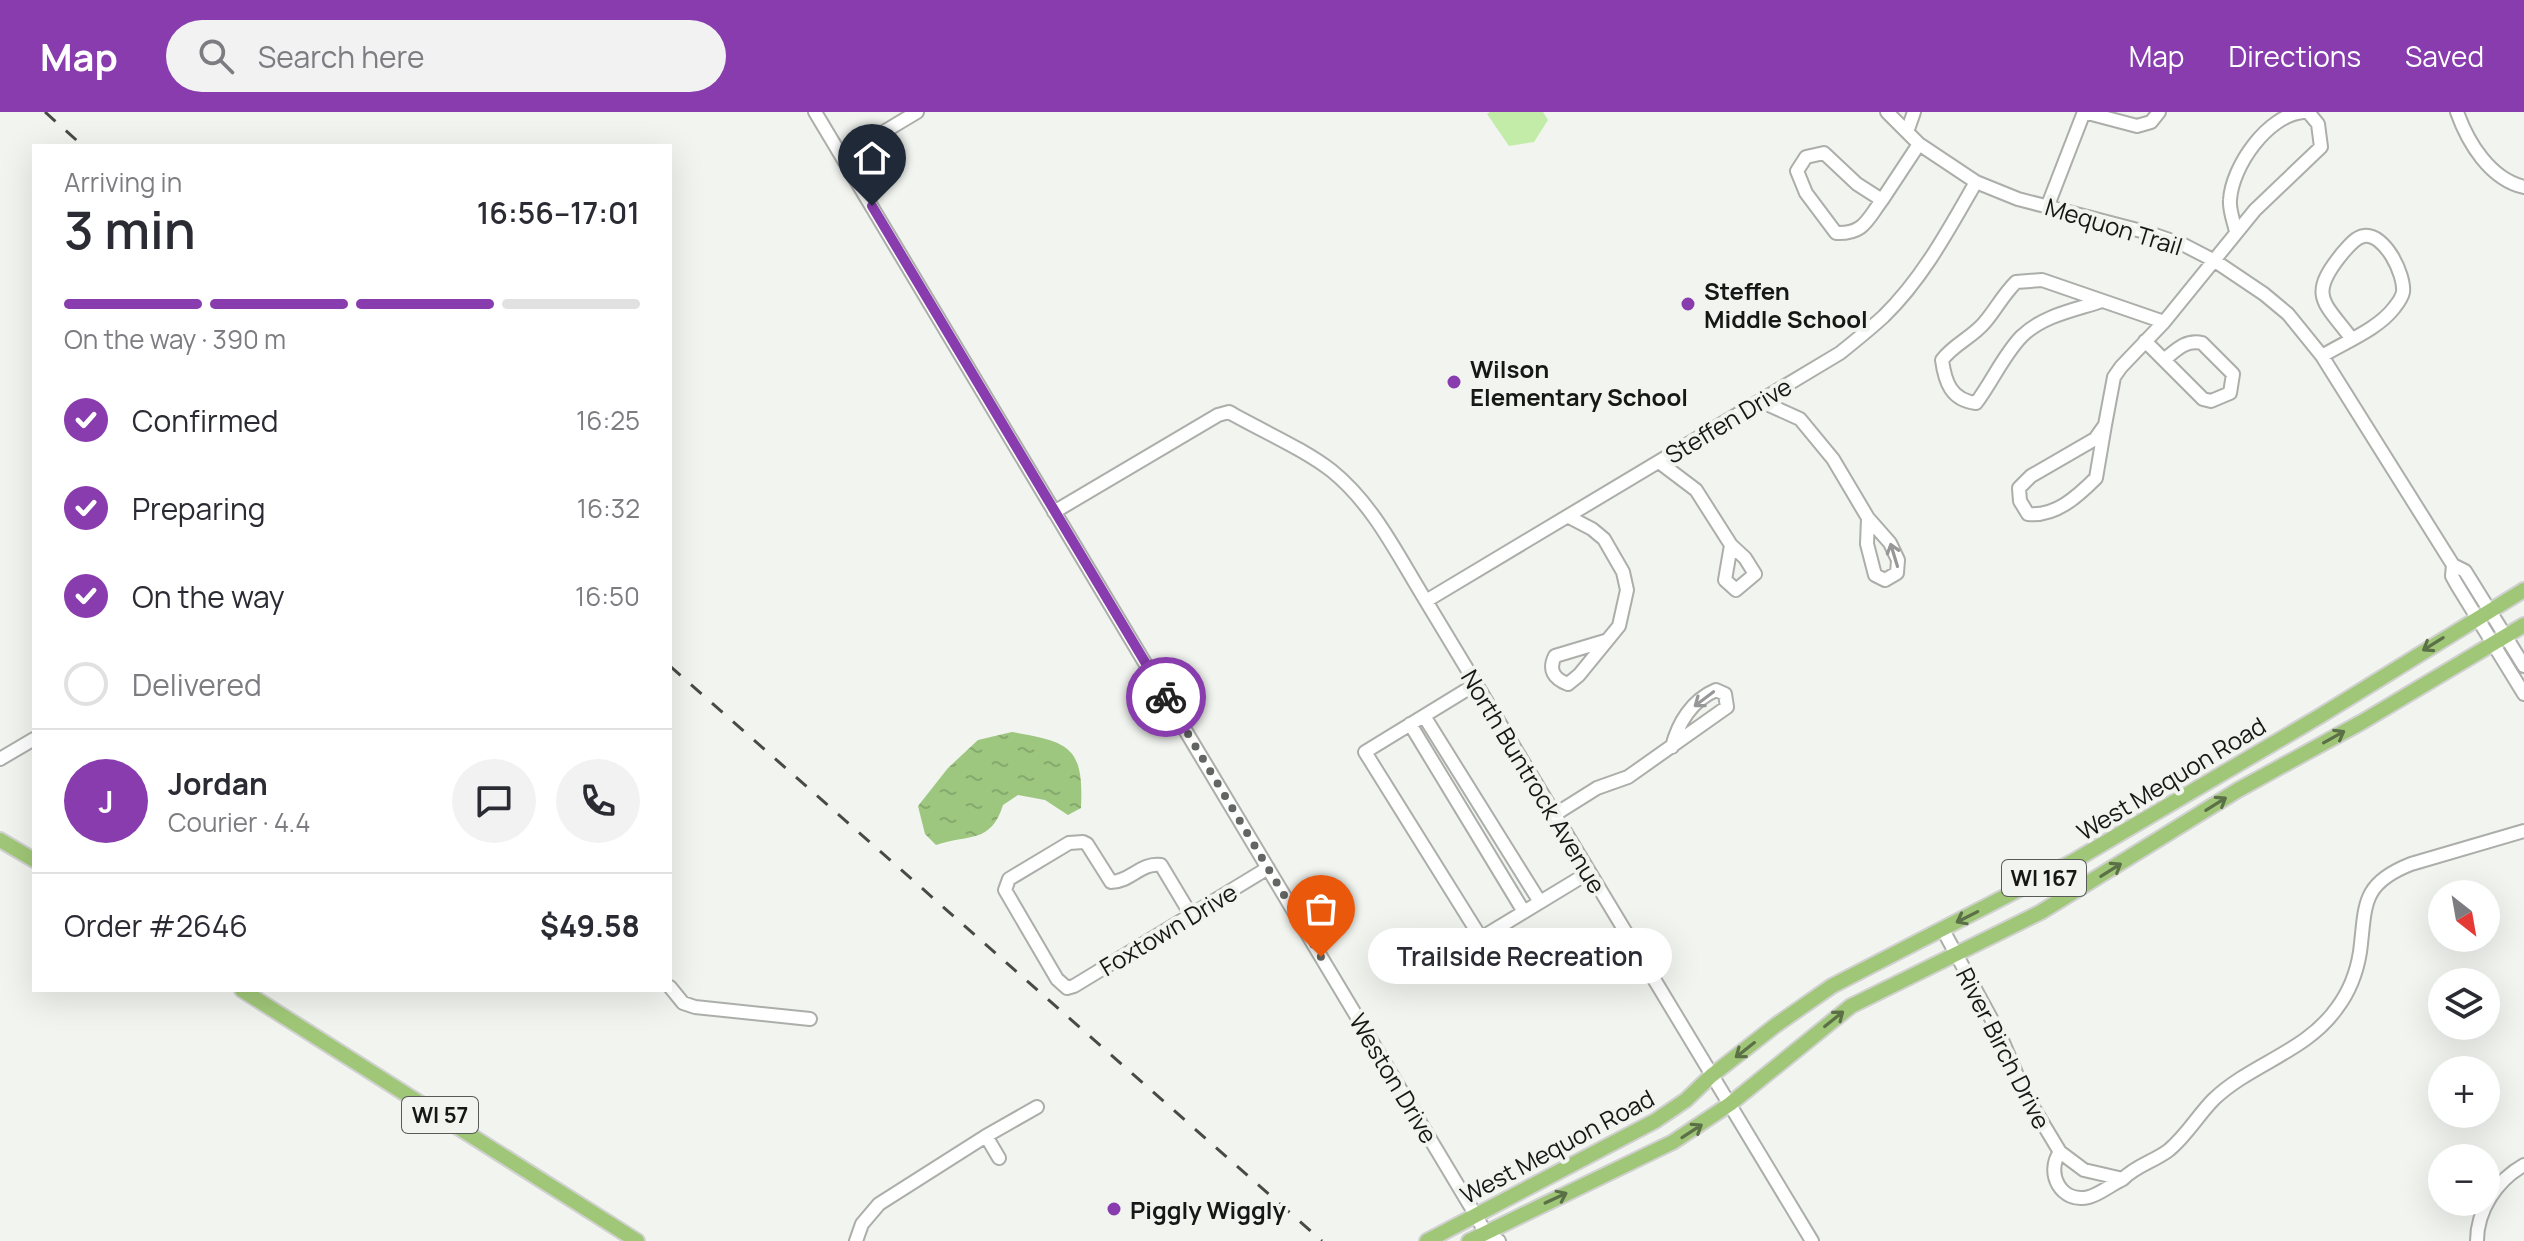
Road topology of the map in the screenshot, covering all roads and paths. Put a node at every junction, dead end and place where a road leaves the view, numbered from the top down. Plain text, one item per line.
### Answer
1 (815, 112) edge
2 (917, 112) edge
3 (1887, 112) edge
4 (1914, 112) edge
5 (2084, 112) edge
6 (2159, 112) edge
7 (2306, 112) edge
8 (2457, 112) edge
9 (1907, 132) junction
10 (1919, 144) junction
11 (842, 157) junction
12 (1976, 182) junction
13 (2524, 187) edge
14 (1882, 200) junction
15 (2048, 205) junction
16 (2236, 232) junction
17 (2215, 261) junction
18 (2102, 301) junction
19 (2164, 322) junction
20 (2351, 338) junction
21 (2145, 341) junction
22 (2322, 356) junction
23 (2164, 360) junction
24 (1760, 401) junction
25 (2105, 425) junction
26 (1659, 462) junction
27 (1054, 512) junction
28 (1569, 517) junction
29 (1868, 518) dead end
30 (1731, 545) dead end
31 (2453, 565) junction
32 (2524, 590) edge
33 (1426, 601) junction
34 (2490, 609) junction
35 (2477, 618) junction
36 (2524, 625) edge
37 (2507, 636) junction
38 (1605, 641) dead end
39 (2492, 644) junction
40 (2524, 666) edge
41 (1476, 684) junction
42 (2524, 694) edge
43 (2347, 698) junction
44 (1424, 716) junction
45 (2362, 722) junction
46 (1410, 724) junction
47 (32, 740) edge
48 (1672, 747) junction
49 (0, 759) edge
50 (1554, 815) junction
51 (2136, 824) junction
52 (2524, 831) edge
53 (0, 840) edge
54 (2150, 845) junction
55 (32, 859) edge
56 (1268, 868) junction
57 (1588, 873) junction
58 (1540, 902) junction
59 (1524, 912) junction
60 (1191, 915) junction
61 (1943, 930) junction
62 (1955, 952) junction
63 (672, 989) edge
64 (245, 992) edge
65 (810, 1019) dead end
66 (1711, 1076) junction
67 (1730, 1104) junction
68 (1037, 1107) dead end
69 (986, 1136) junction
70 (2060, 1152) junction
71 (999, 1158) dead end
72 (2524, 1165) edge
73 (2123, 1179) junction
74 (1475, 1214) junction
75 (1486, 1236) edge
76 (637, 1241) edge
77 (856, 1241) edge
78 (1427, 1241) edge
79 (1469, 1241) edge
80 (1499, 1241) edge
81 (1812, 1241) edge
82 (2477, 1241) edge

1 - 11 street, Weston Drive
2 - 11 street
3 - 9 street, Mequon Trail
4 - 9 street
5 - 6 street
5 - 15 street
7 - 16 street
7 - 16 street
8 - 13 street
9 - 10 street, Mequon Trail
10 - 12 street, Mequon Trail
10 - 14 street
11 - 27 street, Weston Drive
12 - 15 street, Mequon Trail
12 - 24 street, Steffen Drive
14 - 14 street
15 - 17 street, Mequon Trail
16 - 17 street
17 - 19 street
17 - 22 street, Mequon Trail
18 - 18 street
18 - 19 street
19 - 21 street
20 - 20 street
20 - 22 street
21 - 23 street
21 - 25 street
22 - 31 street, Mequon Trail
23 - 23 street
24 - 26 street, Steffen Drive
24 - 29 street
25 - 25 street
26 - 28 street, Steffen Drive
26 - 30 street
27 - 33 street, North Buntrock Avenue
27 - 56 street, Weston Drive
28 - 33 street, Steffen Drive
28 - 38 street
31 - 34 street, Mequon Trail
31 - 35 street, Mequon Trail
32 - 34 main road, West Mequon Road / WI 167
33 - 41 street, North Buntrock Avenue
34 - 35 main road, West Mequon Road / WI 167
34 - 37 street, Mequon Trail
35 - 39 street, Mequon Trail
35 -> 43 main road, West Mequon Road / WI 167
36 - 37 main road, West Mequon Road / WI 167
37 - 39 main road, West Mequon Road / WI 167
37 - 40 street, Mequon Trail
39 - 42 street, Mequon Trail
39 - 45 main road, West Mequon Road / WI 167
41 - 44 street
41 - 50 street, North Buntrock Avenue
43 - 45 main road
43 - 51 main road, West Mequon Road / WI 167
44 - 46 street
44 - 58 street
54 -> 45 main road, West Mequon Road / WI 167
46 - 59 street
46 - 59 street
47 - 49 street
48 -> 48 street
48 - 50 street
50 - 57 street, North Buntrock Avenue
51 - 54 main road
51 -> 61 main road, West Mequon Road / WI 167
52 - 73 street
53 - 55 main road
62 -> 54 main road, West Mequon Road / WI 167
56 - 60 street, Foxtown Drive
56 - 74 street, Weston Drive
57 - 58 street
57 - 66 street, North Buntrock Avenue
58 - 59 street
60 - 60 street, Foxtown Drive
61 - 62 street, River Birch Drive
61 -> 66 main road, West Mequon Road / WI 167
67 -> 62 main road, West Mequon Road / WI 167
62 - 70 street, River Birch Drive
63 - 65 street
64 - 76 main road, WI 57
66 - 67 street, North Buntrock Avenue
66 - 74 main road, West Mequon Road / WI 167
75 -> 67 main road, West Mequon Road / WI 167
67 - 81 street, North Buntrock Avenue
68 - 69 street
69 - 71 street
69 - 77 street
70 - 73 street, River Birch Drive
70 - 73 street
72 - 82 street
74 - 75 street, Weston Drive
74 - 78 main road, West Mequon Road / WI 167
75 - 79 main road, West Mequon Road / WI 167
75 - 80 street

